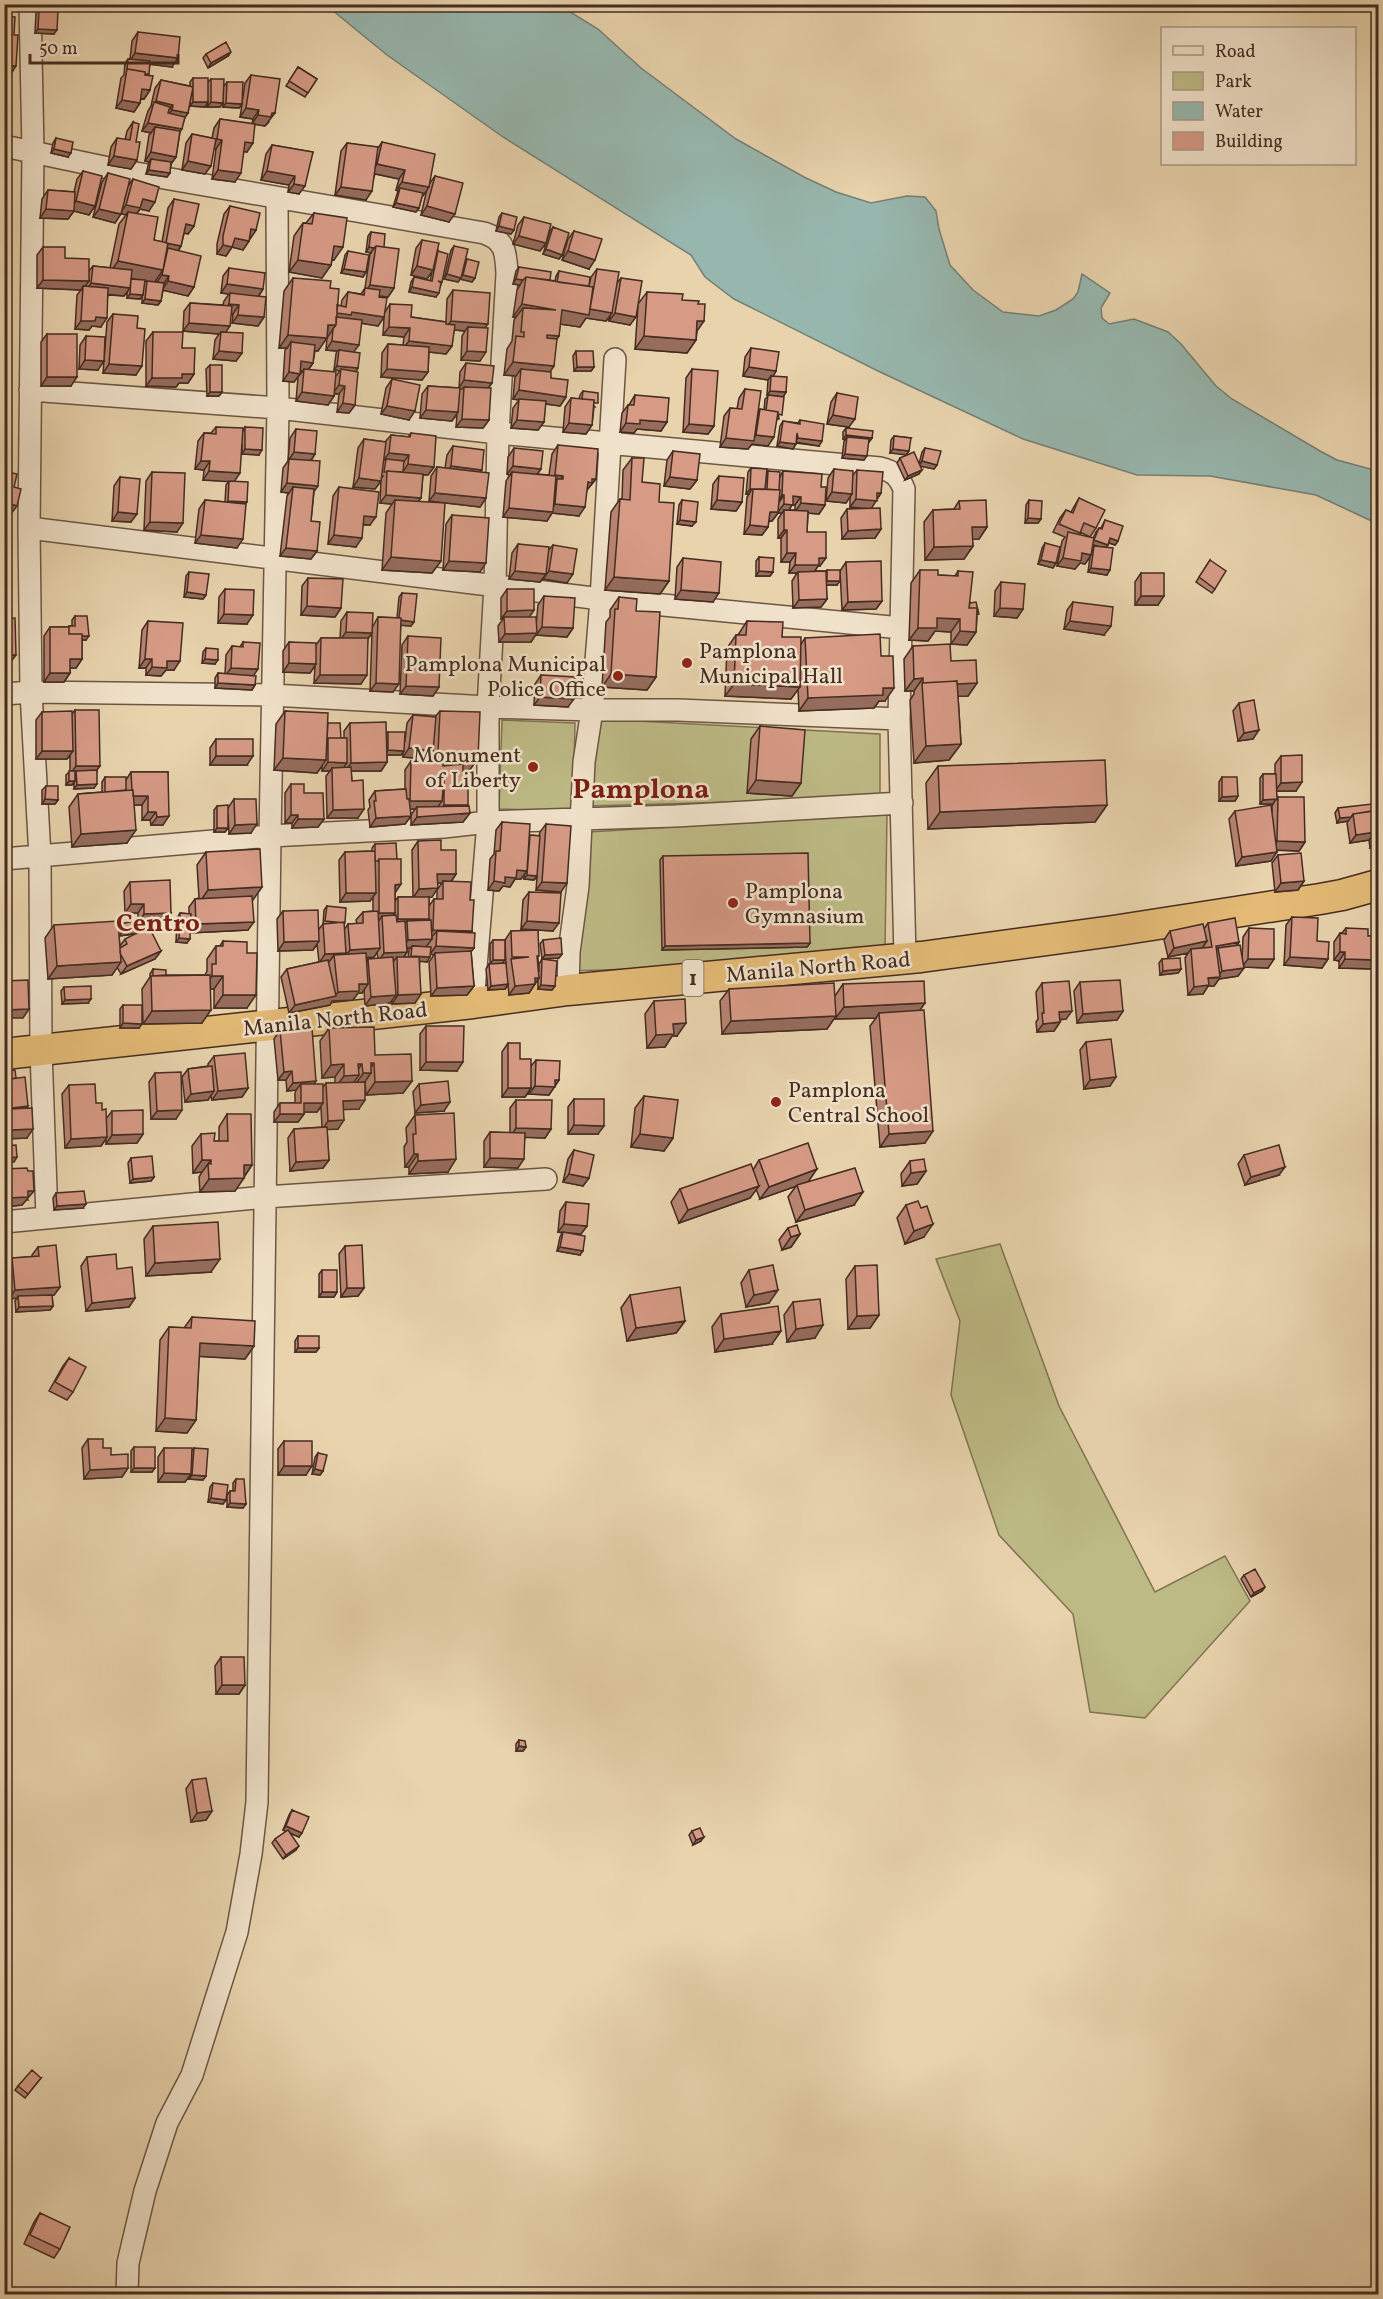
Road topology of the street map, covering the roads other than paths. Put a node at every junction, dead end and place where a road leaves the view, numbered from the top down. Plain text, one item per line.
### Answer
1 (30, 4) edge
2 (4, 146) edge
3 (33, 151) junction
4 (276, 198) junction
5 (615, 359) dead end
6 (30, 390) junction
7 (278, 408) junction
8 (498, 433) junction
9 (609, 442) junction
10 (29, 528) junction
11 (275, 557) junction
12 (495, 585) junction
13 (601, 599) junction
14 (901, 628) junction
15 (31, 692) junction
16 (4, 694) edge
17 (272, 695) junction
18 (488, 707) junction
19 (592, 710) junction
20 (899, 719) junction
21 (902, 803) junction
22 (583, 818) junction
23 (488, 822) junction
24 (270, 837) junction
25 (40, 857) junction
26 (4, 859) edge
27 (1372, 891) edge
28 (905, 957) junction
29 (567, 990) junction
30 (472, 1003) junction
31 (267, 1026) junction
32 (41, 1051) junction
33 (4, 1054) edge
34 (546, 1179) dead end
35 (265, 1197) junction
36 (47, 1218) junction
37 (4, 1222) edge
38 (127, 2295) edge

1 - 3 street
2 - 3 street
3 - 4 street
3 - 6 street
4 - 7 street
4 - 8 street
5 - 9 street
6 - 7 street
6 - 10 street
7 - 8 street
7 - 11 street
8 - 9 street
8 - 12 street
9 - 13 street
9 - 14 street
10 - 11 street
10 - 15 street
11 - 12 street
11 - 17 street
12 - 13 street
12 - 18 street
13 - 14 street
13 - 19 street
14 - 20 street
15 - 16 street
15 - 17 street
15 - 25 street
17 - 18 street
17 - 24 street
18 - 19 street
18 - 23 street
19 - 20 street
19 - 22 street
20 - 21 street
21 - 22 street
21 - 28 street
22 - 23 street
22 - 29 street
23 - 24 street
23 - 30 street
24 - 25 street
24 - 31 street
25 - 26 street
25 - 32 street
27 - 28 highway, Manila North Road / 1
28 - 29 highway, Manila North Road / 1
29 - 30 highway, Manila North Road / 1
30 - 31 highway, Manila North Road / 1
31 - 32 highway, Manila North Road / 1
31 - 35 street
32 - 33 highway, Manila North Road / 1
32 - 36 street
34 - 35 street
35 - 36 street
35 - 38 street
36 - 37 street

